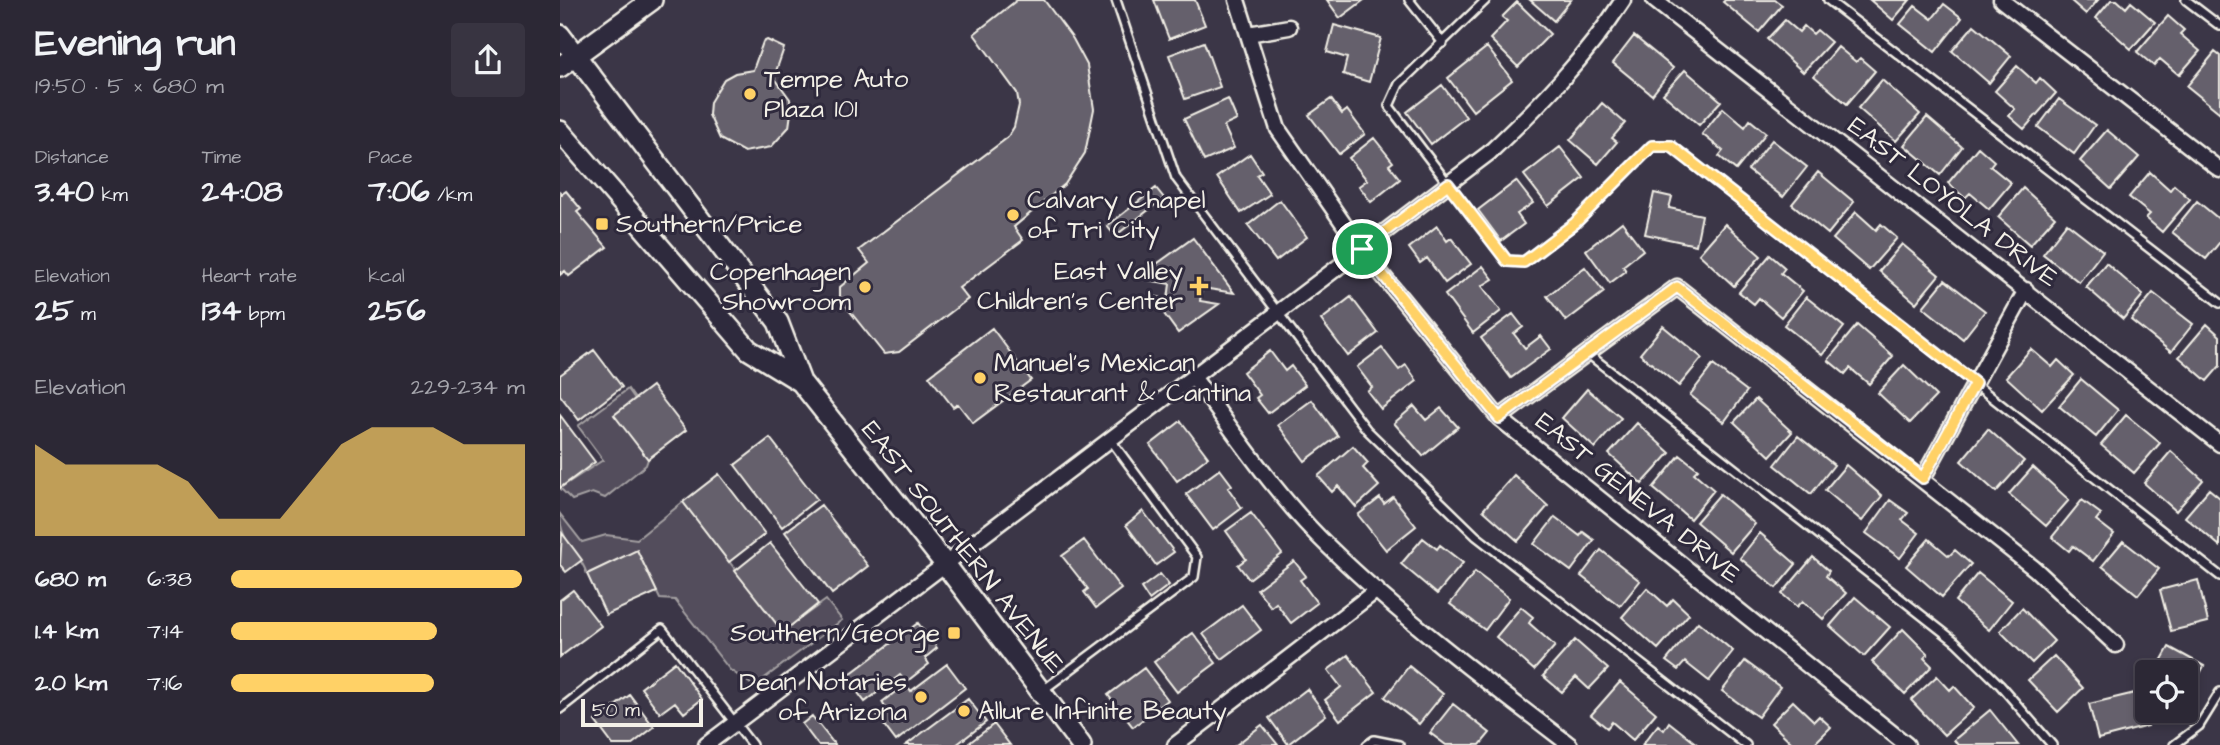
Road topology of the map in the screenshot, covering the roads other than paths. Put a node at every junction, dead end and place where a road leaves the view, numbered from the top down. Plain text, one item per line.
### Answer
1 (652, 0) edge
2 (1116, 0) edge
3 (1237, 0) edge
4 (1409, 0) edge
5 (1486, 0) edge
6 (1623, 0) edge
7 (1654, 0) edge
8 (1828, 0) edge
9 (2001, 0) edge
10 (2186, 0) edge
11 (2220, 26) edge
12 (1289, 27) dead end
13 (1248, 34) junction
14 (560, 36) edge
15 (1443, 43) junction
16 (568, 61) edge
17 (560, 131) edge
18 (2220, 170) edge
19 (1448, 184) junction
20 (1362, 249) junction
21 (2026, 290) junction
22 (2220, 303) edge
23 (1276, 314) junction
24 (1587, 353) junction
25 (1193, 377) junction
26 (802, 382) junction
27 (1975, 383) junction
28 (1499, 418) junction
29 (1110, 439) junction
30 (2220, 444) edge
31 (1923, 478) junction
32 (945, 564) junction
33 (2220, 576) edge
34 (1377, 590) junction
35 (2116, 645) dead end
36 (1041, 692) junction
37 (2220, 692) edge
38 (560, 709) edge
39 (735, 723) junction
40 (706, 745) edge
41 (752, 745) edge
42 (1081, 745) edge
43 (1175, 745) edge
44 (1367, 745) edge
45 (1399, 745) edge
46 (1570, 745) edge
47 (1746, 745) edge
48 (1907, 745) edge
49 (2052, 745) edge
50 (2174, 745) edge

1 - 16 main road
2 - 23 lane
3 - 13 street, EAST GENEVA DRIVE
4 - 15 lane
5 - 15 lane
6 - 19 street
7 - 21 street, EAST LOYOLA DRIVE
8 - 22 lane
9 - 18 street
10 - 11 lane
12 - 13 street
13 - 20 street, EAST GENEVA DRIVE
14 - 16 main road, EAST SOUTHERN AVENUE
15 - 19 lane
16 - 26 main road, EAST SOUTHERN AVENUE
17 - 26 main road, EAST SOUTHERN AVENUE
19 - 20 street
19 - 27 lane
20 - 23 street
20 - 28 street, EAST GENEVA DRIVE
21 - 27 street
21 - 30 street, EAST LOYOLA DRIVE
23 - 25 street
23 - 47 lane
24 - 28 street
24 - 31 street
24 - 49 lane
25 - 29 street
25 - 34 street
26 - 32 main road, EAST SOUTHERN AVENUE
27 - 31 street
27 - 33 lane
28 - 48 street, EAST GENEVA DRIVE
29 - 32 street
29 - 36 lane
31 - 35 street
32 - 36 main road, EAST SOUTHERN AVENUE
32 - 39 street
34 - 43 street
34 - 46 street
36 - 42 main road, EAST SOUTHERN AVENUE
37 - 50 lane
38 - 39 lane
39 - 40 street
39 - 41 lane
44 - 45 lane

